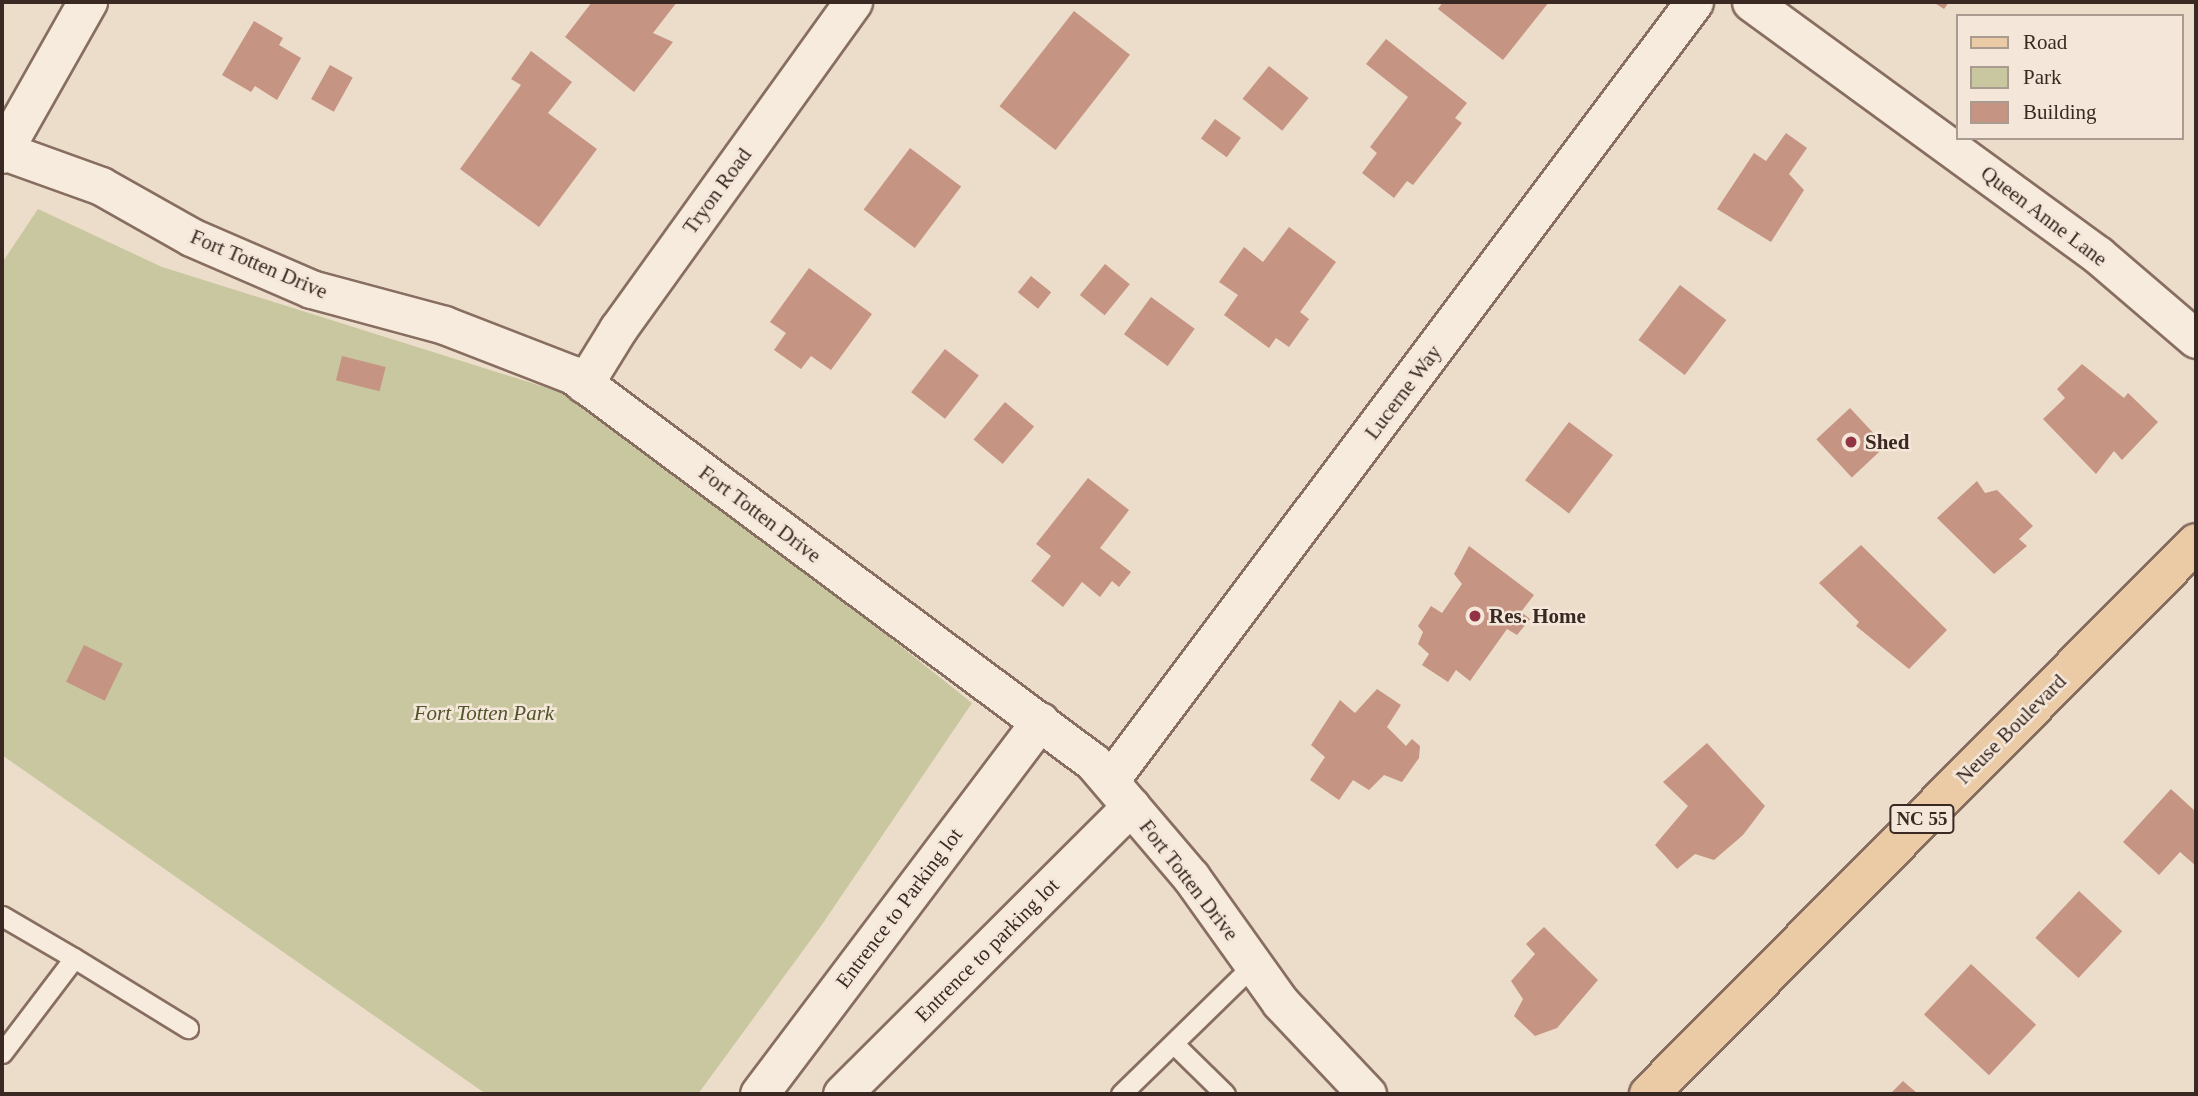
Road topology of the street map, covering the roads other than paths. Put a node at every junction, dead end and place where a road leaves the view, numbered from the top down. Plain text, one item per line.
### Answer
1 (88, 2) edge
2 (853, 2) edge
3 (1694, 2) edge
4 (1751, 2) edge
5 (3, 152) edge
6 (2196, 339) edge
7 (584, 384) junction
8 (2196, 543) edge
9 (1040, 721) junction
10 (1120, 793) junction
11 (2, 916) edge
12 (74, 958) junction
13 (1254, 965) junction
14 (188, 1028) dead end
15 (1174, 1044) junction
16 (2, 1054) edge
17 (759, 1094) edge
18 (842, 1094) edge
19 (1121, 1094) edge
20 (1225, 1094) edge
21 (1367, 1094) edge
22 (1648, 1094) edge

1 - 5 street
2 - 7 street, Tryon Road
3 - 10 street, Lucerne Way
4 - 6 street, Queen Anne Lane
5 - 7 street, Fort Totten Drive
7 - 9 street, Fort Totten Drive
8 - 22 main road, Neuse Boulevard / NC 55
9 - 10 street, Fort Totten Drive
9 - 17 street, Entrence to Parking lot
10 - 13 street, Fort Totten Drive
10 - 18 street, Entrence to parking lot
11 - 12 lane
12 - 14 lane
12 - 16 lane
13 - 15 lane
13 - 21 street, Fort Totten Drive
15 - 19 lane
15 - 20 lane

